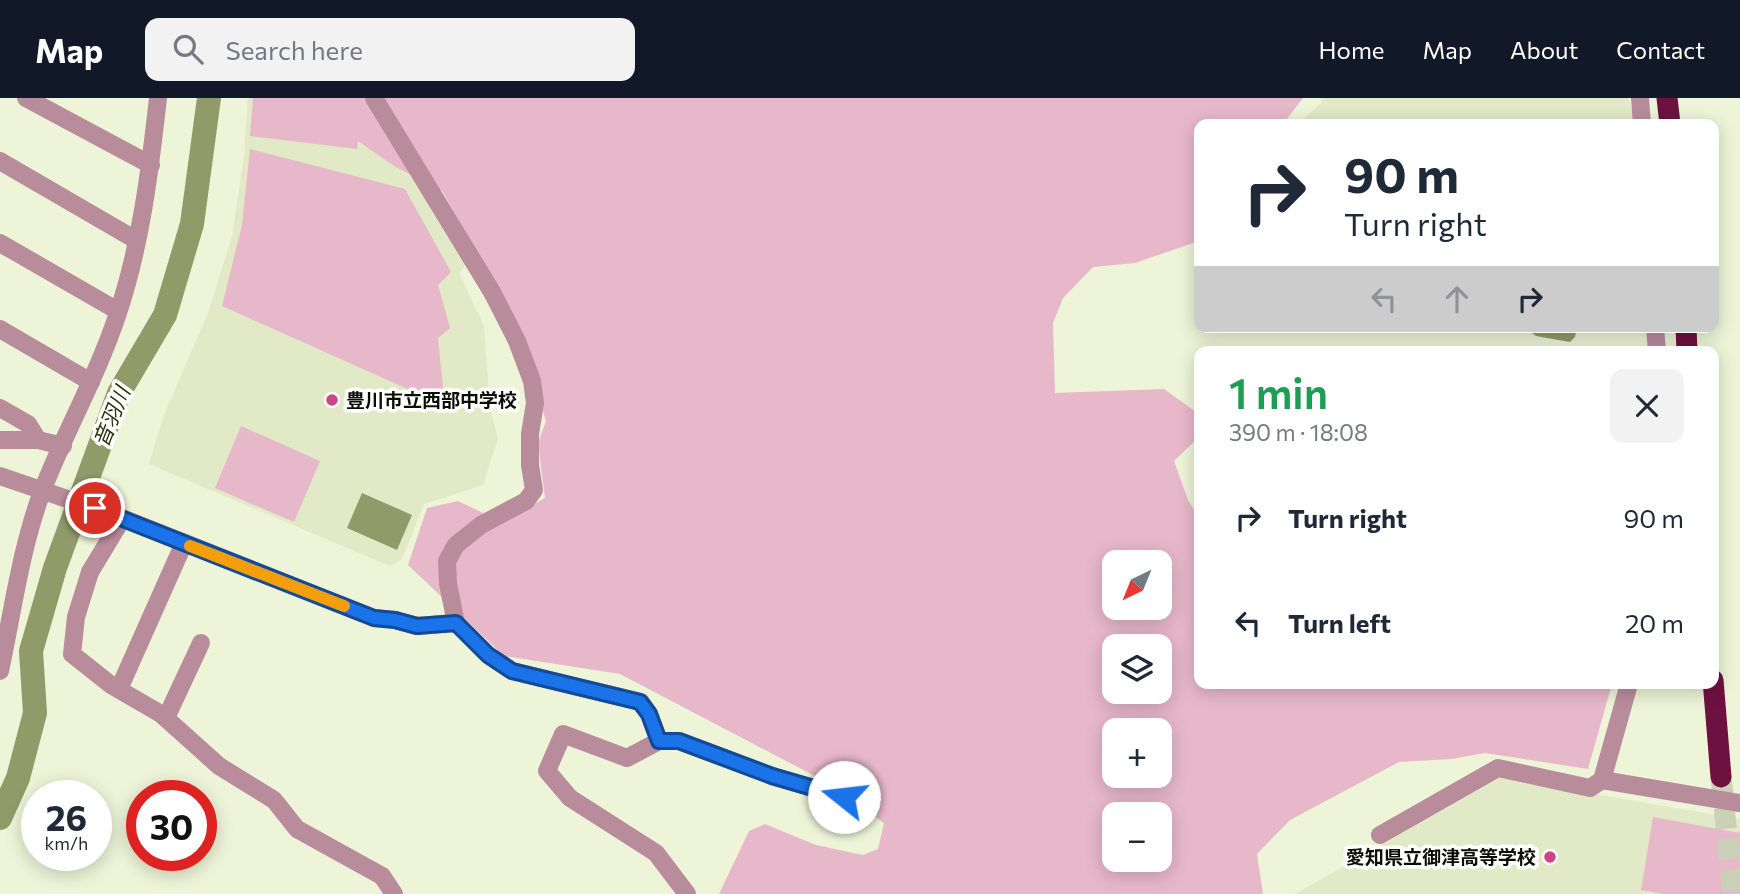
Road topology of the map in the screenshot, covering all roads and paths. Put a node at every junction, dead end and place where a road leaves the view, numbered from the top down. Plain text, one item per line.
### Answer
1 (26, 98) edge
2 (158, 98) edge
3 (374, 98) edge
4 (1640, 98) edge
5 (1659, 98) edge
6 (1667, 98) edge
7 (1642, 119) edge
8 (1661, 119) edge
9 (1669, 119) edge
10 (0, 161) edge
11 (150, 165) junction
12 (136, 240) junction
13 (0, 243) edge
14 (118, 312) junction
15 (0, 328) edge
16 (91, 382) junction
17 (0, 408) edge
18 (0, 440) edge
19 (38, 440) junction
20 (63, 446) junction
21 (0, 476) edge
22 (43, 490) junction
23 (119, 517) junction
24 (184, 543) junction
25 (456, 623) junction
26 (201, 642) dead end
27 (0, 671) edge
28 (119, 689) junction
29 (1628, 689) edge
30 (1705, 689) edge
31 (1713, 689) edge
32 (166, 718) junction
33 (659, 741) junction
34 (1602, 780) junction
35 (844, 797) dead end
36 (1740, 803) edge
37 (1380, 835) dead end
38 (394, 894) edge
39 (687, 894) edge

1 - 11 street
2 - 11 street
3 - 25 street
4 - 7 street
5 - 8 highway
6 - 9 highway
10 - 12 street
11 - 12 street
12 - 14 street
13 - 14 street
14 - 16 street
15 - 16 street
16 - 20 street
17 - 19 street
18 - 19 street
19 - 20 street
20 - 22 street
21 - 22 street
22 - 23 street
22 - 27 street
23 - 24 street
23 - 28 street
24 - 25 street
24 - 28 street
25 - 33 street
26 - 32 street
28 - 32 street
29 - 34 street
30 - 31 highway
32 - 38 street
33 - 35 street
33 - 39 street
34 - 36 street
34 - 37 street

